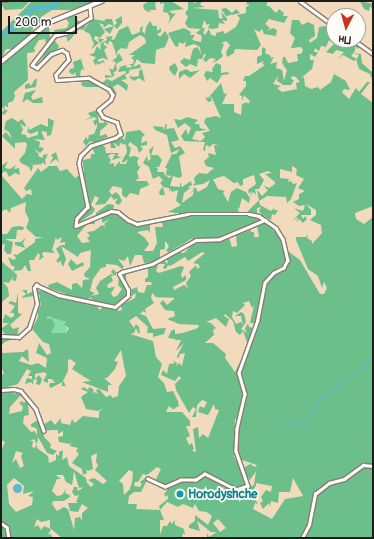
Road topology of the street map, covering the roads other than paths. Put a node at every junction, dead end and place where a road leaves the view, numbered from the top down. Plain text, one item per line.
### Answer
1 (2, 1) edge
2 (7, 1) edge
3 (102, 1) edge
4 (300, 1) edge
5 (90, 6) junction
6 (326, 20) edge
7 (365, 48) edge
8 (373, 54) edge
9 (1, 62) edge
10 (265, 220) junction
11 (1, 336) edge
12 (1, 390) edge
13 (44, 431) dead end
14 (373, 466) edge
15 (148, 479) dead end
16 (1, 523) edge
17 (9, 538) edge
18 (302, 538) edge

1 - 2 street
3 - 5 main road
4 - 6 street
5 - 9 main road
5 - 10 street
7 - 8 street
10 - 11 street
10 - 15 street
12 - 13 street
14 - 18 street
16 - 17 street

